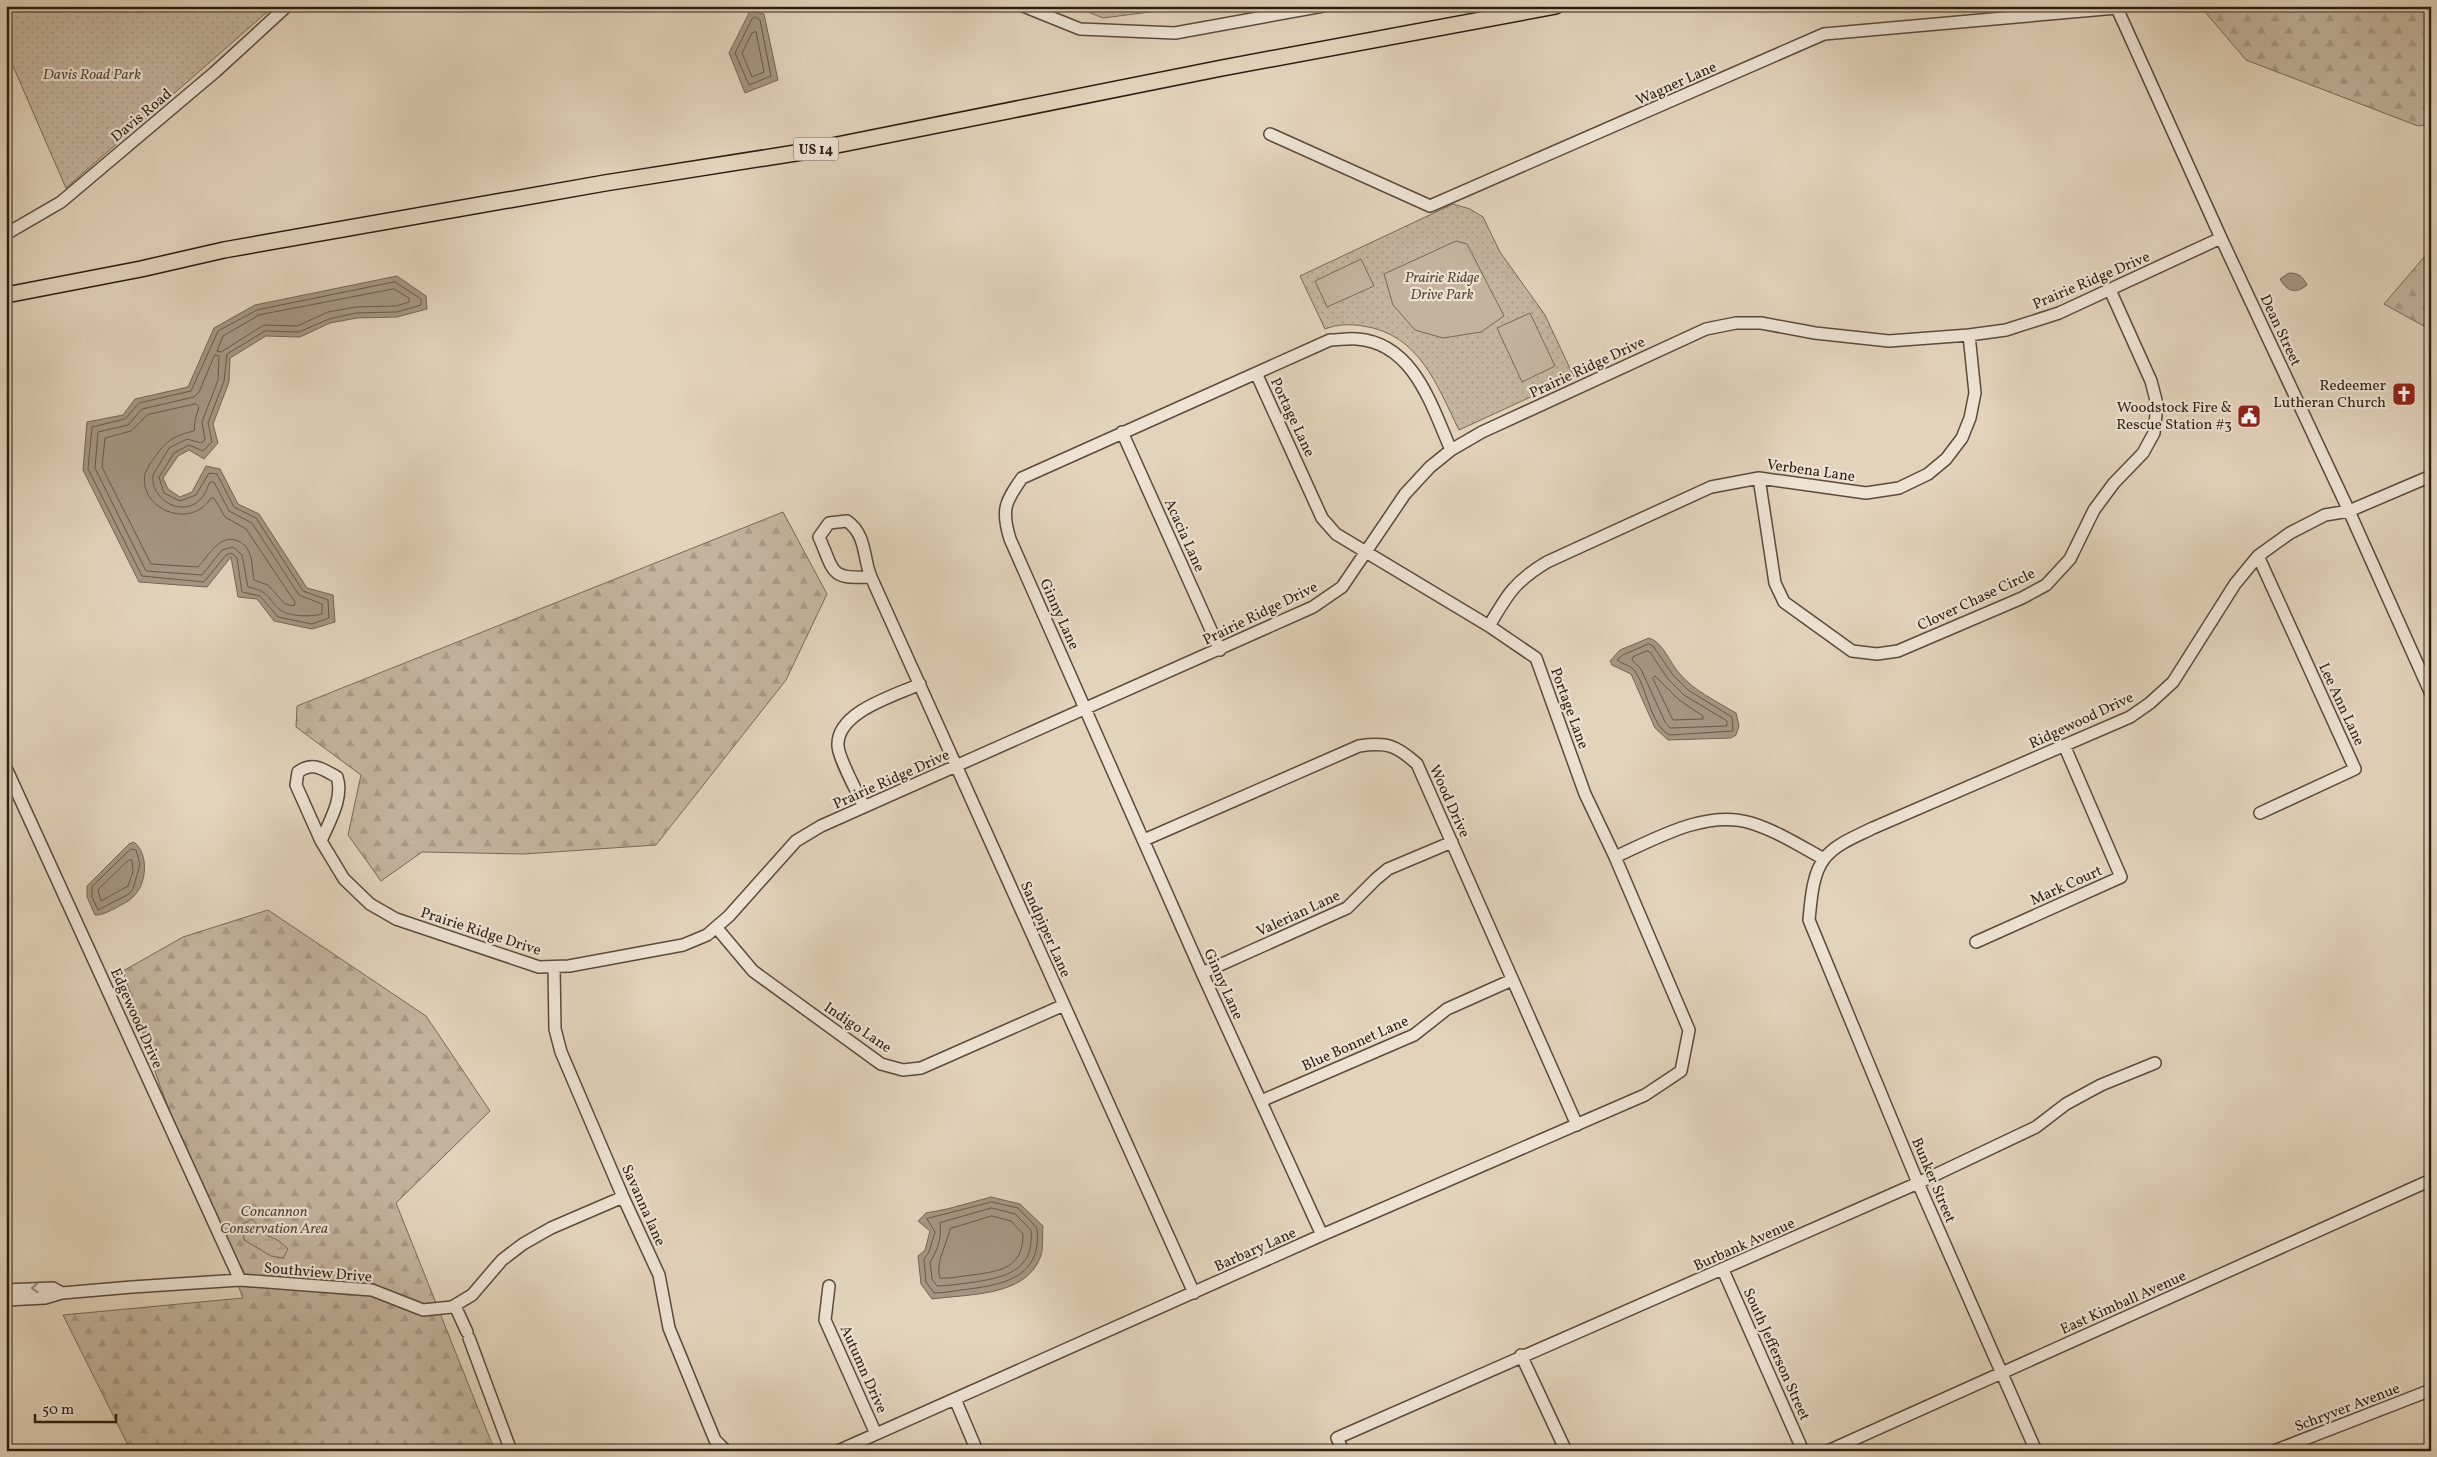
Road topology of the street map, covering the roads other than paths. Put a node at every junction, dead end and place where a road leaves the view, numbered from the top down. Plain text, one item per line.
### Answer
1 (287, 6) edge
2 (1023, 6) edge
3 (1323, 6) edge
4 (1556, 6) edge
5 (2117, 7) edge
6 (1270, 134) dead end
7 (6, 234) edge
8 (2221, 238) junction
9 (74, 282) junction
10 (2110, 290) junction
11 (6, 294) edge
12 (6, 302) edge
13 (1969, 335) junction
14 (1256, 373) junction
15 (1122, 432) junction
16 (1452, 450) junction
17 (2431, 476) edge
18 (1759, 478) junction
19 (2349, 511) junction
20 (1367, 553) junction
21 (2258, 556) junction
22 (871, 577) junction
23 (1489, 626) junction
24 (1220, 650) junction
25 (920, 684) junction
26 (2431, 694) edge
27 (1086, 710) junction
28 (2064, 746) junction
29 (957, 767) junction
30 (6, 768) edge
31 (864, 807) junction
32 (2260, 813) dead end
33 (1144, 840) junction
34 (321, 841) junction
35 (1452, 842) junction
36 (1615, 857) junction
37 (1824, 859) junction
38 (716, 927) junction
39 (1976, 942) dead end
40 (554, 966) junction
41 (1202, 973) junction
42 (1512, 980) junction
43 (1064, 1005) junction
44 (2155, 1063) dead end
45 (1681, 1071) joint
46 (1261, 1101) junction
47 (1577, 1125) junction
48 (2431, 1180) edge
49 (1918, 1183) junction
50 (622, 1197) junction
51 (1322, 1235) junction
52 (1723, 1270) junction
53 (240, 1280) junction
54 (829, 1286) dead end
55 (6, 1290) edge
56 (62, 1293) junction
57 (1194, 1293) junction
58 (6, 1300) edge
59 (455, 1306) junction
60 (1522, 1356) junction
61 (2002, 1373) junction
62 (2431, 1390) edge
63 (955, 1399) junction
64 (876, 1434) junction
65 (511, 1451) edge
66 (726, 1451) edge
67 (838, 1451) edge
68 (977, 1451) edge
69 (1343, 1451) edge
70 (1566, 1451) edge
71 (1803, 1451) edge
72 (1828, 1451) edge
73 (2036, 1451) edge
74 (2274, 1451) edge

1 - 7 street, Davis Road
2 - 3 street
4 - 9 main road, US 14
5 - 6 street, Wagner Lane
5 - 8 street, Dean Street
8 - 10 street, Prairie Ridge Drive
8 - 19 street, Dean Street
9 - 11 main road, US 14
9 - 12 main road, US 14
10 - 13 street, Prairie Ridge Drive
10 - 18 street, Clover Chase Circle
13 - 16 street, Prairie Ridge Drive
13 - 18 street, Verbena Lane
14 - 15 street, Ginny Lane
14 - 16 street, Ginny Lane
14 - 20 street, Portage Lane
15 - 24 street, Acacia Lane
15 - 27 street, Ginny Lane
16 - 20 street, Prairie Ridge Drive
17 - 19 street, Ridgewood Drive
18 - 23 street, Verbena Lane
19 - 21 street, Ridgewood Drive
19 - 26 street, Dean Street
20 - 23 street, Portage Lane
20 - 24 street, Prairie Ridge Drive
21 - 28 street, Ridgewood Drive
21 - 32 street, Lee Ann Lane
22 - 22 street, Sandpiper Lane
22 - 25 street, Sandpiper Lane
23 - 36 street, Portage Lane
24 - 27 street, Prairie Ridge Drive
25 - 29 street, Sandpiper Lane
25 - 31 street
27 - 29 street, Prairie Ridge Drive
27 - 33 street, Ginny Lane
28 - 37 street, Ridgewood Drive
28 - 39 street, Mark Court
29 - 31 street, Prairie Ridge Drive
29 - 43 street, Sandpiper Lane
30 - 53 street, Edgewood Drive
31 - 38 street, Prairie Ridge Drive
33 - 35 street, Wood Drive
33 - 41 street, Ginny Lane
34 - 34 street, Prairie Ridge Drive
34 - 40 street, Prairie Ridge Drive
35 - 41 street, Valerian Lane
35 - 42 street, Wood Drive
36 - 37 street
36 - 45 street, Portage Lane
37 - 49 street, Bunker Street
38 - 40 street, Prairie Ridge Drive
38 - 43 street, Indigo Lane
40 - 50 street, Savanna lane
41 - 46 street, Ginny Lane
42 - 46 street, Blue Bonnet Lane
42 - 47 street, Wood Drive
43 - 57 street, Sandpiper Lane
44 - 49 street, Burbank Avenue
45 - 47 street, Barbary Lane
46 - 51 street, Ginny Lane
47 - 51 street, Barbary Lane
48 - 61 street, East Kimball Avenue
49 - 52 street, Burbank Avenue
49 - 61 street, Bunker Street
50 - 59 street, Southview Drive
50 - 66 street, Savanna lane
51 - 57 street, Barbary Lane
52 - 60 street, Burbank Avenue
52 - 71 street, South Jefferson Street
53 - 56 street, Southview Drive
53 - 59 street, Southview Drive
54 - 64 street, Autumn Drive
56 -> 55 street, Southview Drive
56 - 58 street, Southview Drive
57 - 63 street, Barbary Lane
59 - 65 street
60 - 69 street, Burbank Avenue
60 - 70 street
61 - 72 street, East Kimball Avenue
61 - 73 street, Bunker Street
62 - 74 street, Schryver Avenue
63 - 64 street, Barbary Lane
63 - 68 street
64 - 67 street, Barbary Lane

